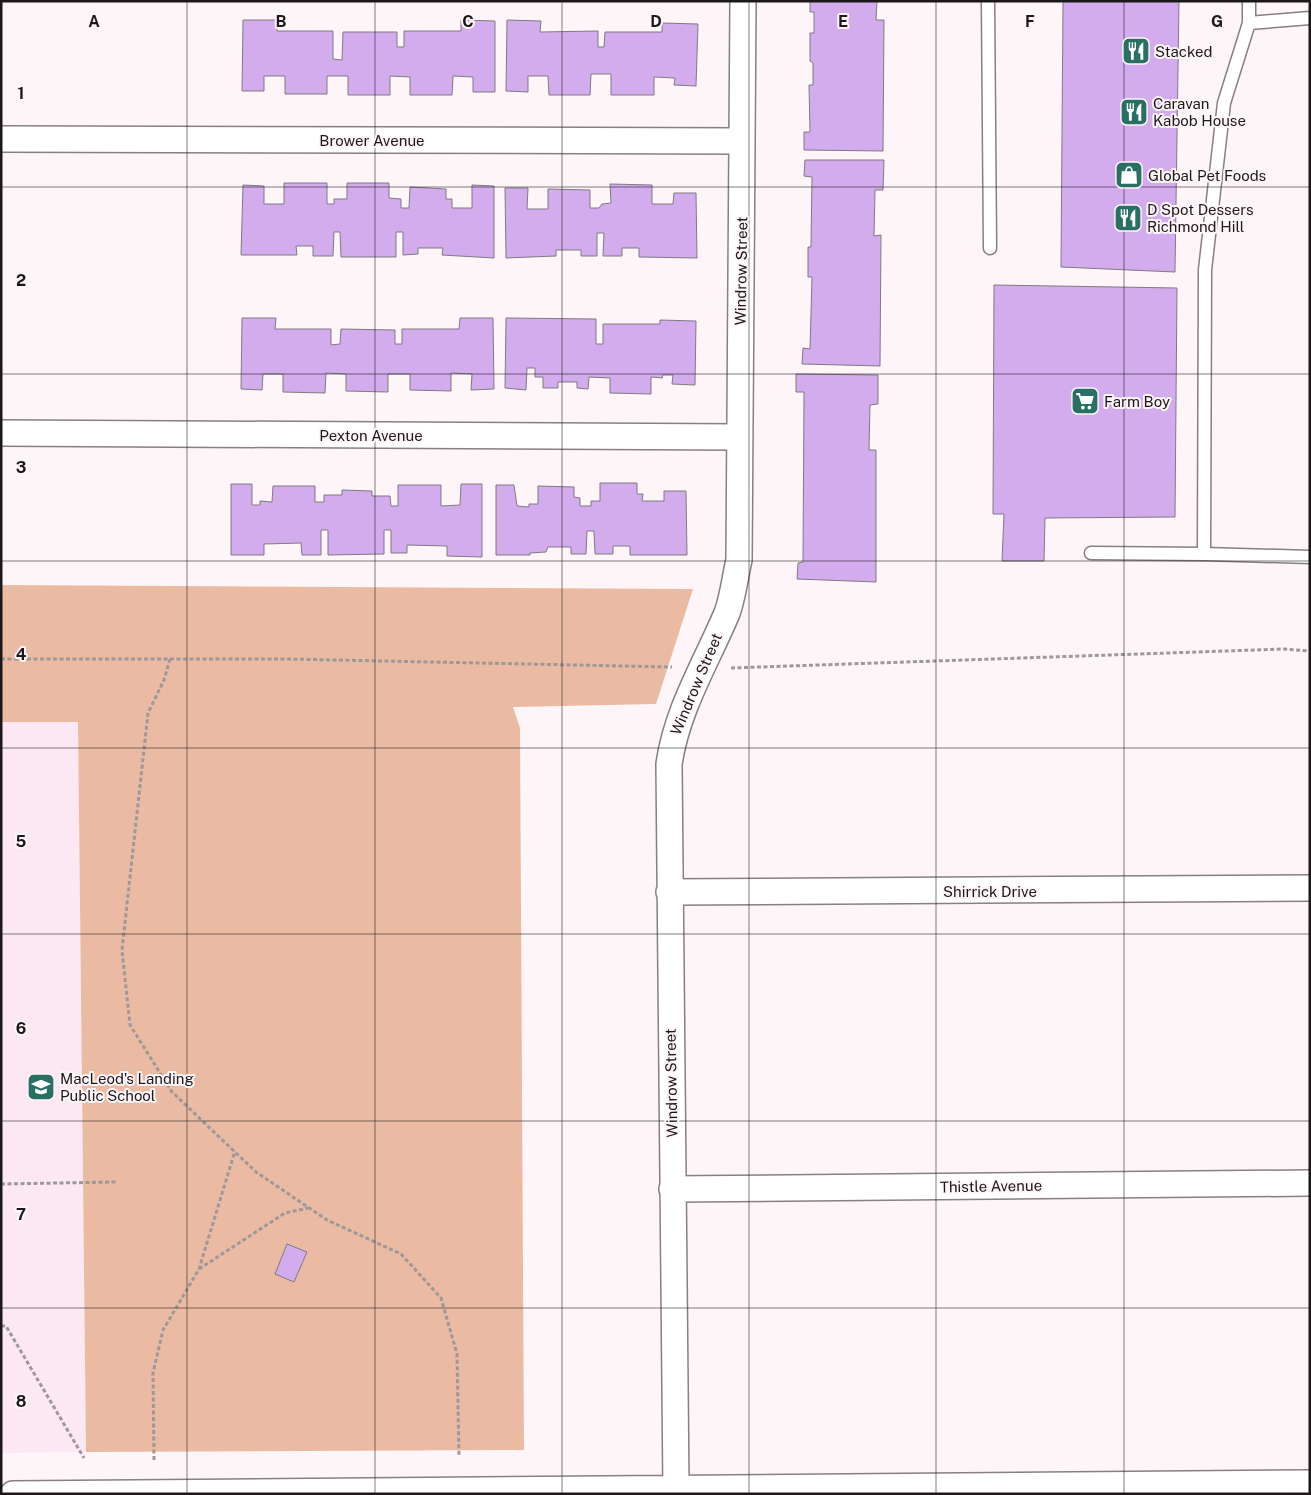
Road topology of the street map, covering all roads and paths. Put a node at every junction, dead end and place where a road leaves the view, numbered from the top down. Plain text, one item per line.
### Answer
1 (743, 1) edge
2 (988, 1) edge
3 (1249, 1) edge
4 (1310, 18) edge
5 (1249, 23) junction
6 (1, 139) edge
7 (742, 141) junction
8 (990, 248) dead end
9 (1, 433) edge
10 (740, 438) junction
11 (1091, 553) dead end
12 (1204, 554) junction
13 (1310, 557) edge
14 (1310, 652) edge
15 (1, 659) edge
16 (170, 659) junction
17 (700, 667) junction
18 (1310, 888) edge
19 (669, 892) junction
20 (234, 1151) junction
21 (116, 1182) dead end
22 (1310, 1183) edge
23 (1, 1184) edge
24 (672, 1189) junction
25 (309, 1208) junction
26 (199, 1270) junction
27 (1, 1326) edge
28 (459, 1457) dead end
29 (84, 1458) dead end
30 (154, 1460) dead end
31 (1310, 1483) edge
32 (676, 1489) junction
33 (124, 1493) edge
34 (13, 1494) edge

1 - 7 street, Windrow Street
2 - 8 lane
3 - 5 lane
4 - 5 lane
5 - 12 lane
6 - 7 street, Brower Avenue
7 - 10 street, Windrow Street
9 - 10 street, Pexton Avenue
10 - 17 street, Windrow Street
11 - 12 lane
12 - 13 lane
14 - 17 path
15 - 16 path
16 - 17 path
16 - 20 path
17 - 19 street, Windrow Street
18 - 19 street, Shirrick Drive
19 - 24 street, Windrow Street
20 - 25 path
20 - 26 path
21 - 23 path
22 - 24 street, Thistle Avenue
24 - 32 street, Windrow Street
25 - 26 path
25 - 28 path
26 - 30 path
27 - 29 path
31 - 32 street
32 - 33 street
33 - 34 street

